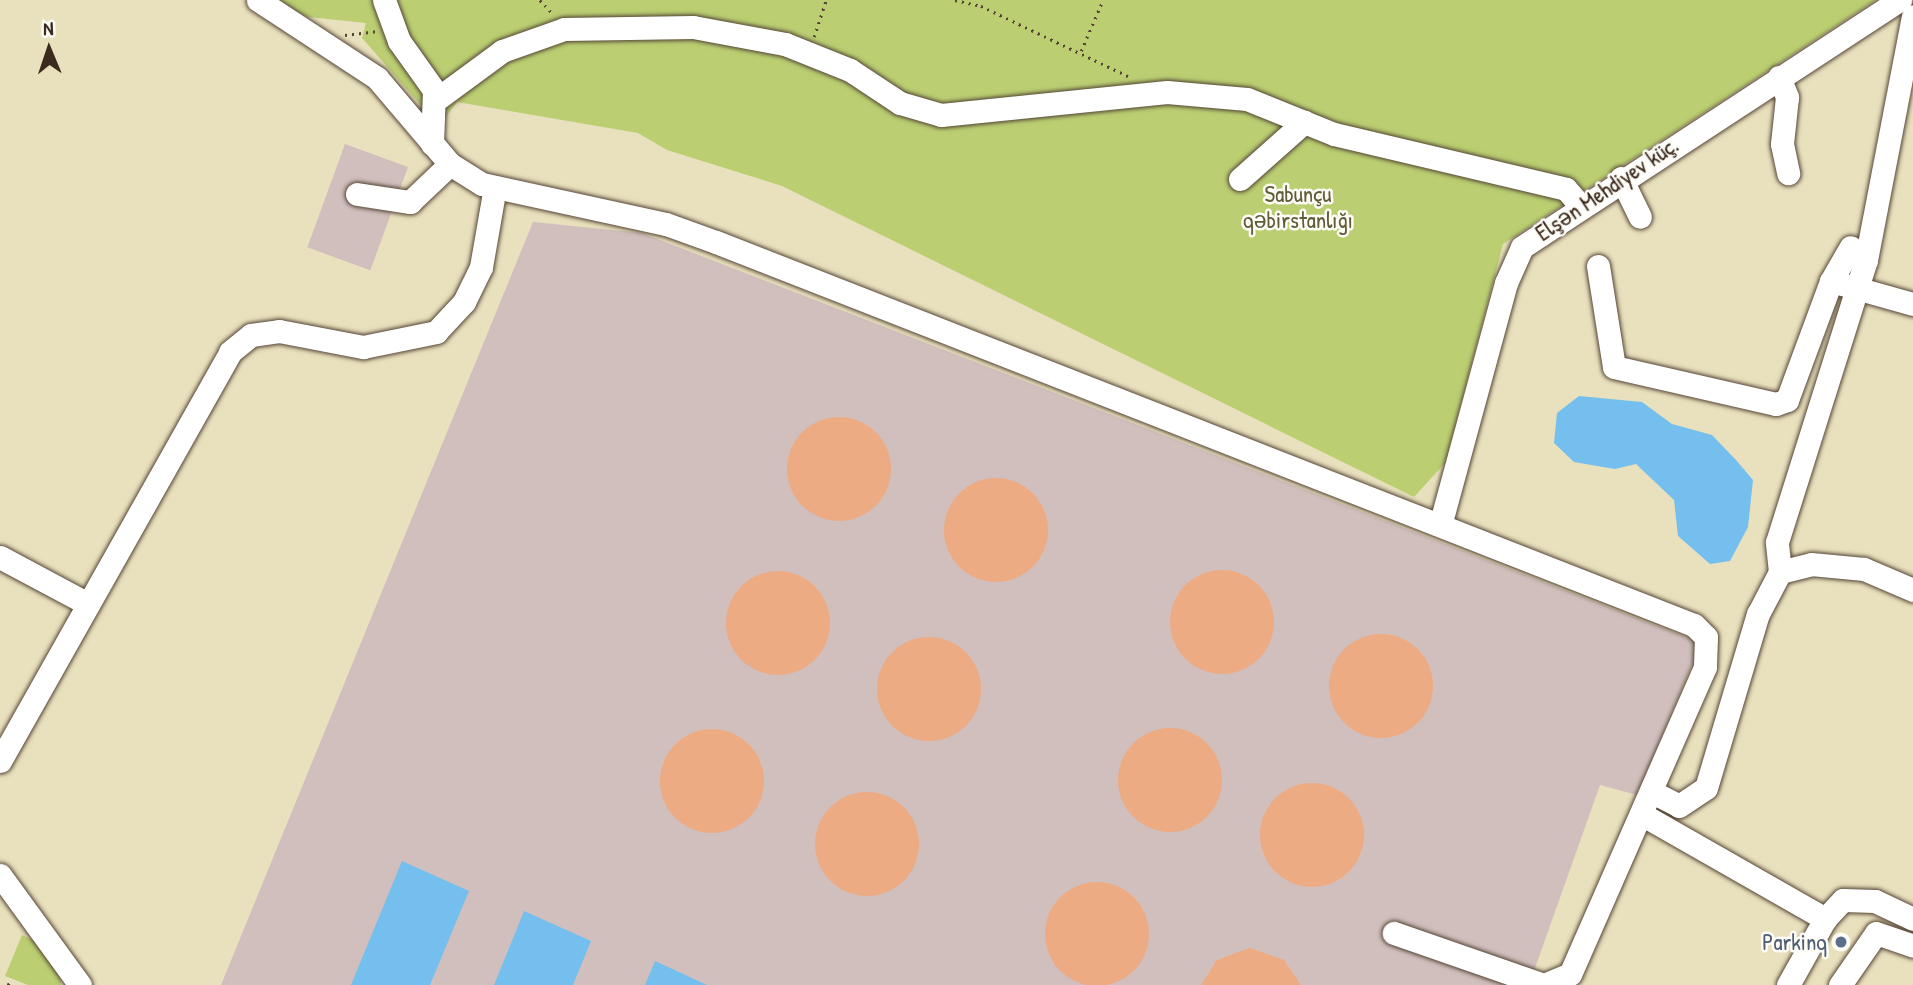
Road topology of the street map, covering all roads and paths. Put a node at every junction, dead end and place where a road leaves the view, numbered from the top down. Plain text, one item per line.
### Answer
1 (258, 0) edge
2 (384, 0) edge
3 (826, 0) edge
4 (956, 0) edge
5 (1103, 0) edge
6 (1902, 1) edge
7 (1913, 16) edge
8 (394, 31) junction
9 (330, 44) junction
10 (1081, 51) junction
11 (809, 54) junction
12 (1779, 77) junction
13 (1145, 94) junction
14 (437, 99) junction
15 (1304, 122) junction
16 (432, 144) junction
17 (450, 164) junction
18 (1788, 173) dead end
19 (1622, 178) junction
20 (1240, 179) dead end
21 (495, 187) junction
22 (357, 194) dead end
23 (1580, 205) junction
24 (1640, 217) dead end
25 (1851, 247) dead end
26 (1598, 265) dead end
27 (1830, 281) junction
28 (1859, 286) junction
29 (1913, 304) edge
30 (1441, 522) junction
31 (0, 557) edge
32 (1780, 572) junction
33 (1913, 590) edge
34 (88, 604) junction
35 (0, 761) edge
36 (1652, 792) junction
37 (1643, 815) junction
38 (0, 875) edge
39 (1825, 919) junction
40 (1913, 919) edge
41 (1394, 933) dead end
42 (1913, 946) edge
43 (10, 980) dead end
44 (8, 985) edge
45 (80, 985) edge
46 (1788, 985) edge
47 (1840, 985) edge

1 - 9 street
2 - 8 street
3 - 11 path
4 - 10 path
5 - 10 path
6 - 12 street, Elşən Mehdiyev küç.
7 - 28 street
8 - 9 path
8 - 14 street
9 - 16 street
10 - 13 path
11 - 13 street
11 - 14 street
12 - 18 street
12 - 19 street, Elşən Mehdiyev küç.
13 - 15 street
14 - 16 street
15 - 20 street
15 - 23 street
16 - 17 street
17 - 21 street
17 - 22 street
19 - 23 street, Elşən Mehdiyev küç.
19 - 24 street
21 - 30 street
21 - 34 street
23 - 30 street, Elşən Mehdiyev küç.
25 - 27 street
26 - 27 street
27 - 28 street
28 - 29 street
28 - 32 street
30 - 36 street
31 - 34 street
32 - 33 street
32 - 36 street
34 - 35 street
36 - 37 street
37 - 39 street
37 - 41 street
38 - 45 street
39 - 40 street
39 - 46 street
42 - 47 street
43 - 44 path

